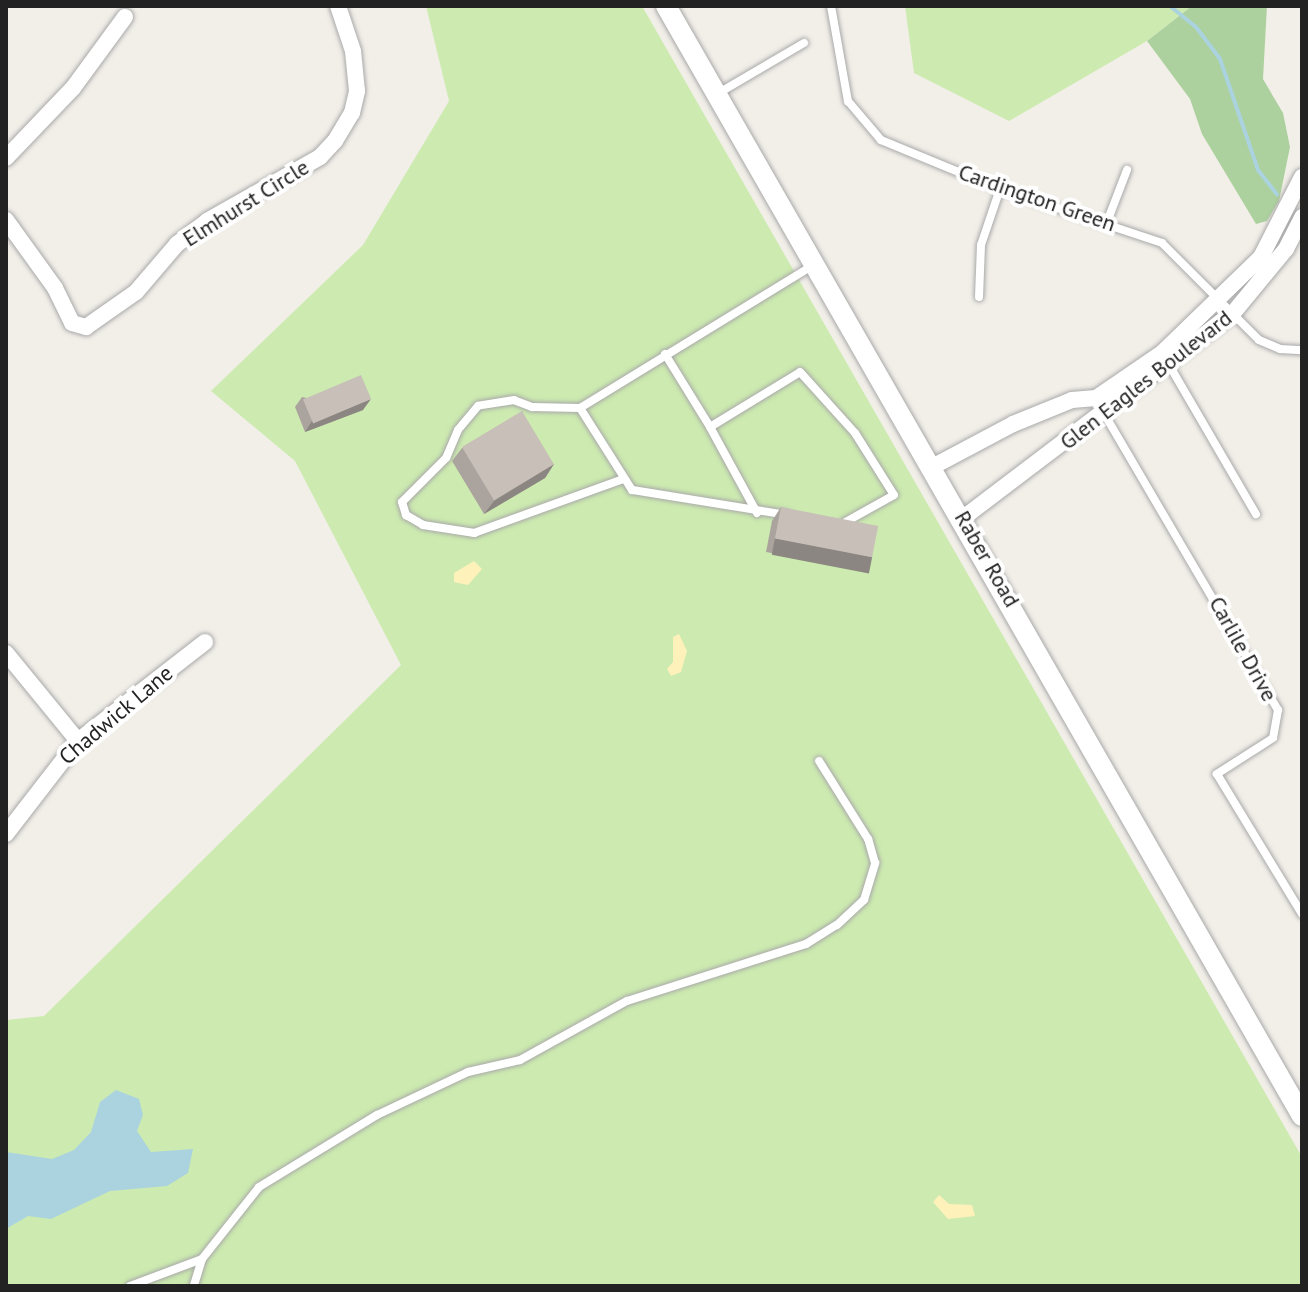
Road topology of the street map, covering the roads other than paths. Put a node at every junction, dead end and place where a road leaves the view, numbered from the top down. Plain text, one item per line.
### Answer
1 (338, 6) edge
2 (666, 6) edge
3 (831, 6) edge
4 (125, 17) dead end
5 (804, 43) dead end
6 (716, 95) junction
7 (6, 158) edge
8 (1127, 170) dead end
9 (1302, 177) edge
10 (1000, 189) junction
11 (1302, 217) edge
12 (6, 220) edge
13 (1107, 222) junction
14 (816, 264) junction
15 (979, 297) dead end
16 (1228, 305) junction
17 (1302, 350) edge
18 (665, 354) junction
19 (1166, 359) junction
20 (1096, 398) junction
21 (580, 408) junction
22 (1104, 414) junction
23 (710, 427) junction
24 (934, 466) junction
25 (623, 479) junction
26 (757, 513) junction
27 (1256, 514) dead end
28 (798, 516) edge
29 (963, 518) junction
30 (835, 522) edge
31 (205, 642) dead end
32 (6, 653) edge
33 (78, 741) junction
34 (819, 761) dead end
35 (6, 834) edge
36 (1302, 914) edge
37 (1302, 1116) edge
38 (202, 1259) junction
39 (130, 1286) edge
40 (194, 1286) edge

1 - 12 street, Elmhurst Circle
2 - 6 street, Raber Road
3 - 10 lane, Cardington Green
4 - 7 street
5 - 6 lane
6 - 14 street, Raber Road
8 - 13 lane
9 - 16 street, Glen Eagles Boulevard
10 - 13 lane, Cardington Green
10 - 15 lane
11 - 16 street, Glen Eagles Boulevard
13 - 16 lane, Cardington Green
14 - 18 lane
14 - 24 street, Raber Road
16 - 17 lane, Cardington Green
16 - 19 street, Glen Eagles Boulevard
18 - 21 lane
18 - 23 lane
19 - 20 street, Glen Eagles Boulevard
19 - 22 street, Glen Eagles Boulevard
19 - 27 lane
20 - 22 lane
20 - 24 street, Glen Eagles Boulevard
21 - 25 lane
21 - 25 lane
22 - 29 street, Glen Eagles Boulevard
22 - 36 lane, Carlile Drive
23 - 26 lane
23 - 30 lane
24 - 29 street, Raber Road
25 - 26 lane
26 - 28 lane
29 - 37 street, Raber Road
31 - 33 street, Chadwick Lane
32 - 33 street
33 - 35 street, Chadwick Lane
34 - 38 lane
38 - 39 lane
38 - 40 lane

